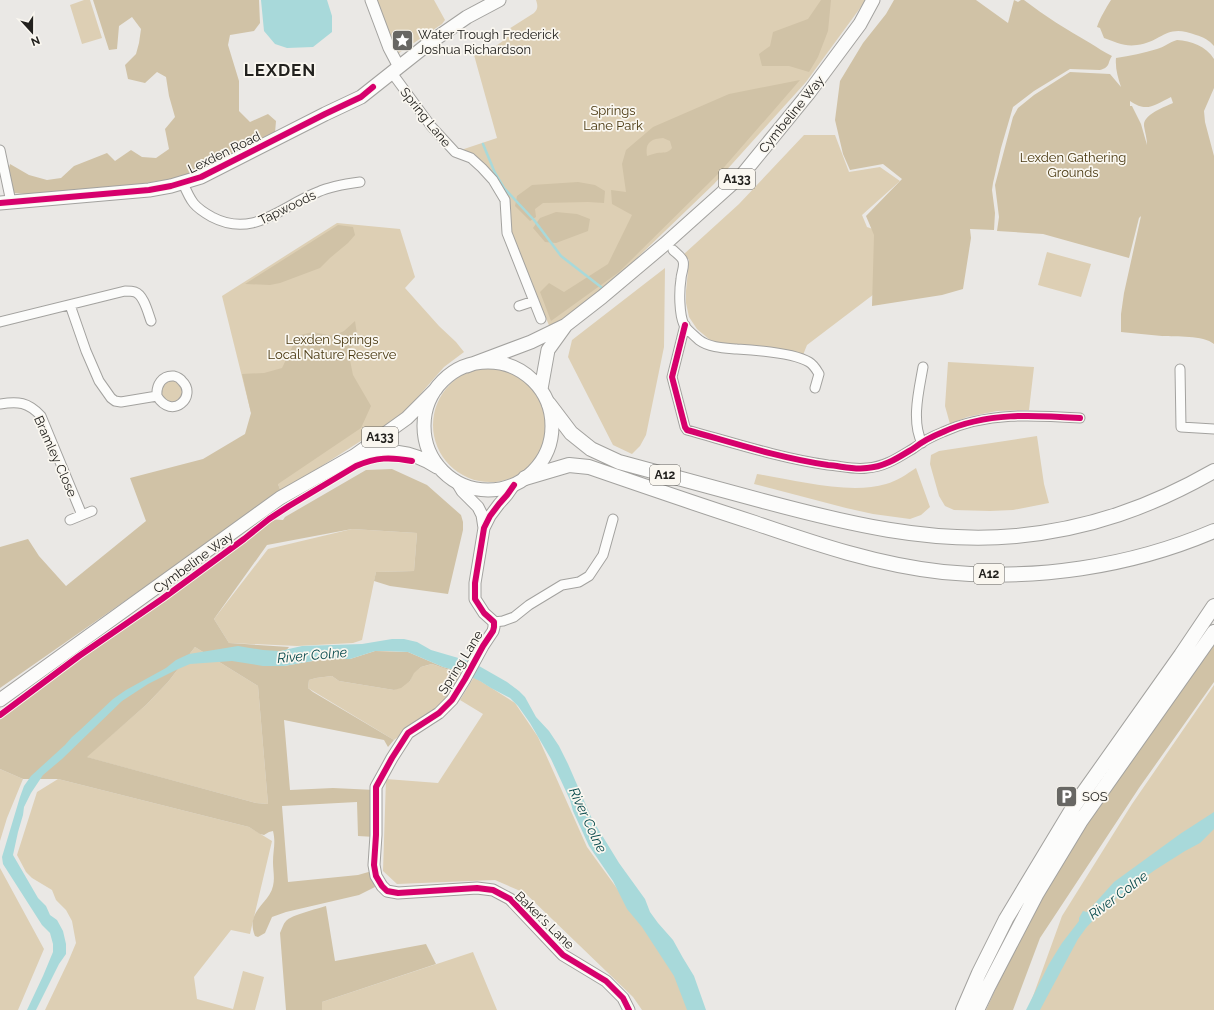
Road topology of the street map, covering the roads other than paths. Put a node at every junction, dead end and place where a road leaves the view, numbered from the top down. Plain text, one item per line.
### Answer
1 (371, 0) edge
2 (499, 0) edge
3 (873, 0) edge
4 (395, 70) junction
5 (0, 150) edge
6 (360, 182) dead end
7 (183, 183) junction
8 (6, 202) edge
9 (673, 250) dead end
10 (534, 301) junction
11 (70, 305) junction
12 (519, 306) dead end
13 (541, 319) dead end
14 (151, 321) dead end
15 (0, 322) edge
16 (566, 325) junction
17 (685, 325) junction
18 (466, 366) junction
19 (923, 367) dead end
20 (1180, 369) dead end
21 (816, 388) dead end
22 (436, 389) junction
23 (540, 389) junction
24 (157, 396) dead end
25 (0, 404) edge
26 (548, 404) junction
27 (1080, 418) dead end
28 (1214, 429) edge
29 (922, 443) junction
30 (354, 456) junction
31 (441, 469) junction
32 (1214, 471) edge
33 (456, 480) junction
34 (519, 482) junction
35 (92, 511) dead end
36 (82, 515) junction
37 (613, 519) dead end
38 (70, 520) dead end
39 (484, 528) junction
40 (1214, 532) edge
41 (1214, 606) edge
42 (494, 622) junction
43 (1214, 632) edge
44 (0, 700) edge
45 (382, 886) joint
46 (630, 1010) edge
47 (963, 1010) edge
48 (978, 1010) edge

1 - 4 street
2 - 4 main road, Lexden Road
3 - 16 main road, Cymbeline Way / A133
4 - 7 main road, Lexden Road
4 - 10 street, Spring Lane
5 - 8 street
6 - 7 street, Tapwoods
7 - 8 main road, Lexden Road
9 - 17 street
10 - 12 street
10 - 13 street, Spring Lane
11 - 14 street
11 - 15 street
11 - 24 street
16 - 18 main road, Cymbeline Way / A133
16 - 23 main road, Cymbeline Way / A133
17 - 21 street
17 - 29 street
18 - 22 main road
18 - 23 main road
19 - 29 street
20 - 28 street
22 - 30 main road, Cymbeline Way / A133
22 - 31 main road
23 - 26 main road
25 - 36 street, Bramley Close
26 - 32 highway, A12
26 - 34 main road
27 - 29 street
30 - 31 main road, Cymbeline Way / A133
30 - 44 main road, Cymbeline Way / A133
31 - 33 main road
33 - 34 main road
33 - 39 street, Spring Lane
34 - 39 street, Spring Lane
34 - 40 highway, A12
35 - 36 street
36 - 38 street
37 - 42 street, Spring Lane
39 - 42 street, Spring Lane
41 - 47 highway
42 - 45 street, Spring Lane
43 - 48 highway
45 - 46 street, Baker's Lane

